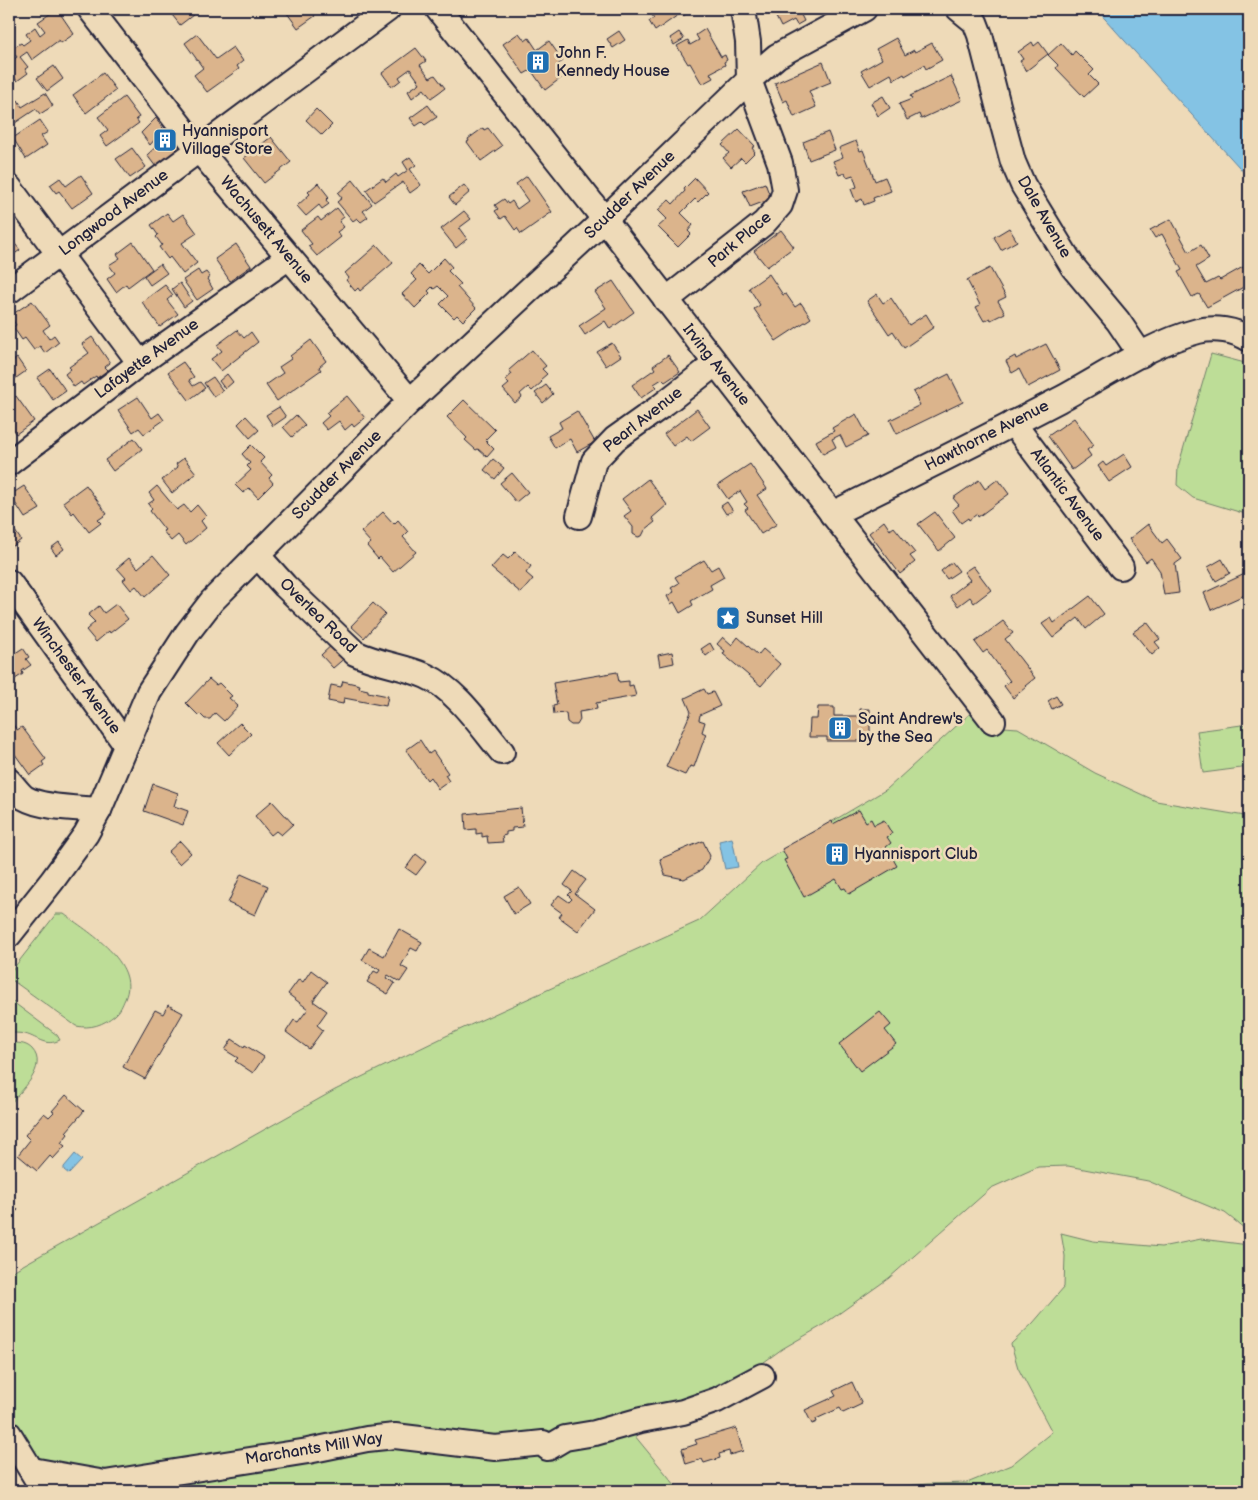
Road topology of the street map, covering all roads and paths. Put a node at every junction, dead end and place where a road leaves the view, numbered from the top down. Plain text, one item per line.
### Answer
1 (90, 9) edge
2 (388, 9) edge
3 (438, 9) edge
4 (743, 9) edge
5 (864, 9) edge
6 (959, 9) edge
7 (749, 80) junction
8 (199, 150) junction
9 (9, 187) edge
10 (604, 220) junction
11 (59, 254) junction
12 (287, 256) junction
13 (9, 291) edge
14 (666, 300) junction
15 (1249, 339) edge
16 (1141, 355) junction
17 (140, 362) junction
18 (715, 364) junction
19 (410, 401) junction
20 (1014, 423) junction
21 (9, 463) edge
22 (832, 514) junction
23 (579, 516) dead end
24 (257, 555) junction
25 (1121, 567) dead end
26 (9, 582) edge
27 (993, 721) dead end
28 (126, 745) junction
29 (502, 752) dead end
30 (9, 781) edge
31 (99, 810) junction
32 (9, 935) edge
33 (762, 1376) dead end
34 (9, 1434) edge
35 (32, 1470) junction
36 (69, 1485) edge
37 (44, 1491) edge

1 - 8 street, Wachusett Avenue
2 - 8 street, Longwood Avenue
3 - 10 street, Irving Avenue
4 - 7 street, Park Place
5 - 7 street
6 - 16 street, Dale Avenue
7 - 10 street, Scudder Avenue
7 - 14 street, Park Place
8 - 11 street, Longwood Avenue
8 - 12 street, Wachusett Avenue
9 - 11 street
10 - 14 street, Irving Avenue
10 - 19 street, Scudder Avenue
11 - 13 street, Longwood Avenue
11 - 17 street
12 - 17 street, Lafayette Avenue
12 - 19 street, Wachusett Avenue
14 - 18 street, Irving Avenue
15 - 16 street, Hawthorne Avenue
16 - 20 street, Hawthorne Avenue
17 - 21 street, Lafayette Avenue
18 - 22 street, Irving Avenue
18 - 23 street, Pearl Avenue
19 - 24 street, Scudder Avenue
20 - 22 street, Hawthorne Avenue
20 - 25 street, Atlantic Avenue
22 - 27 street, Irving Avenue
24 - 28 street, Scudder Avenue
24 - 29 street, Overlea Road
26 - 28 street, Winchester Avenue
28 - 31 street, Scudder Avenue
30 - 31 street
31 - 32 street, Scudder Avenue
33 - 36 street, Marchants Mill Way
34 - 35 street
35 - 36 street, Marchants Mill Way
35 - 37 street

